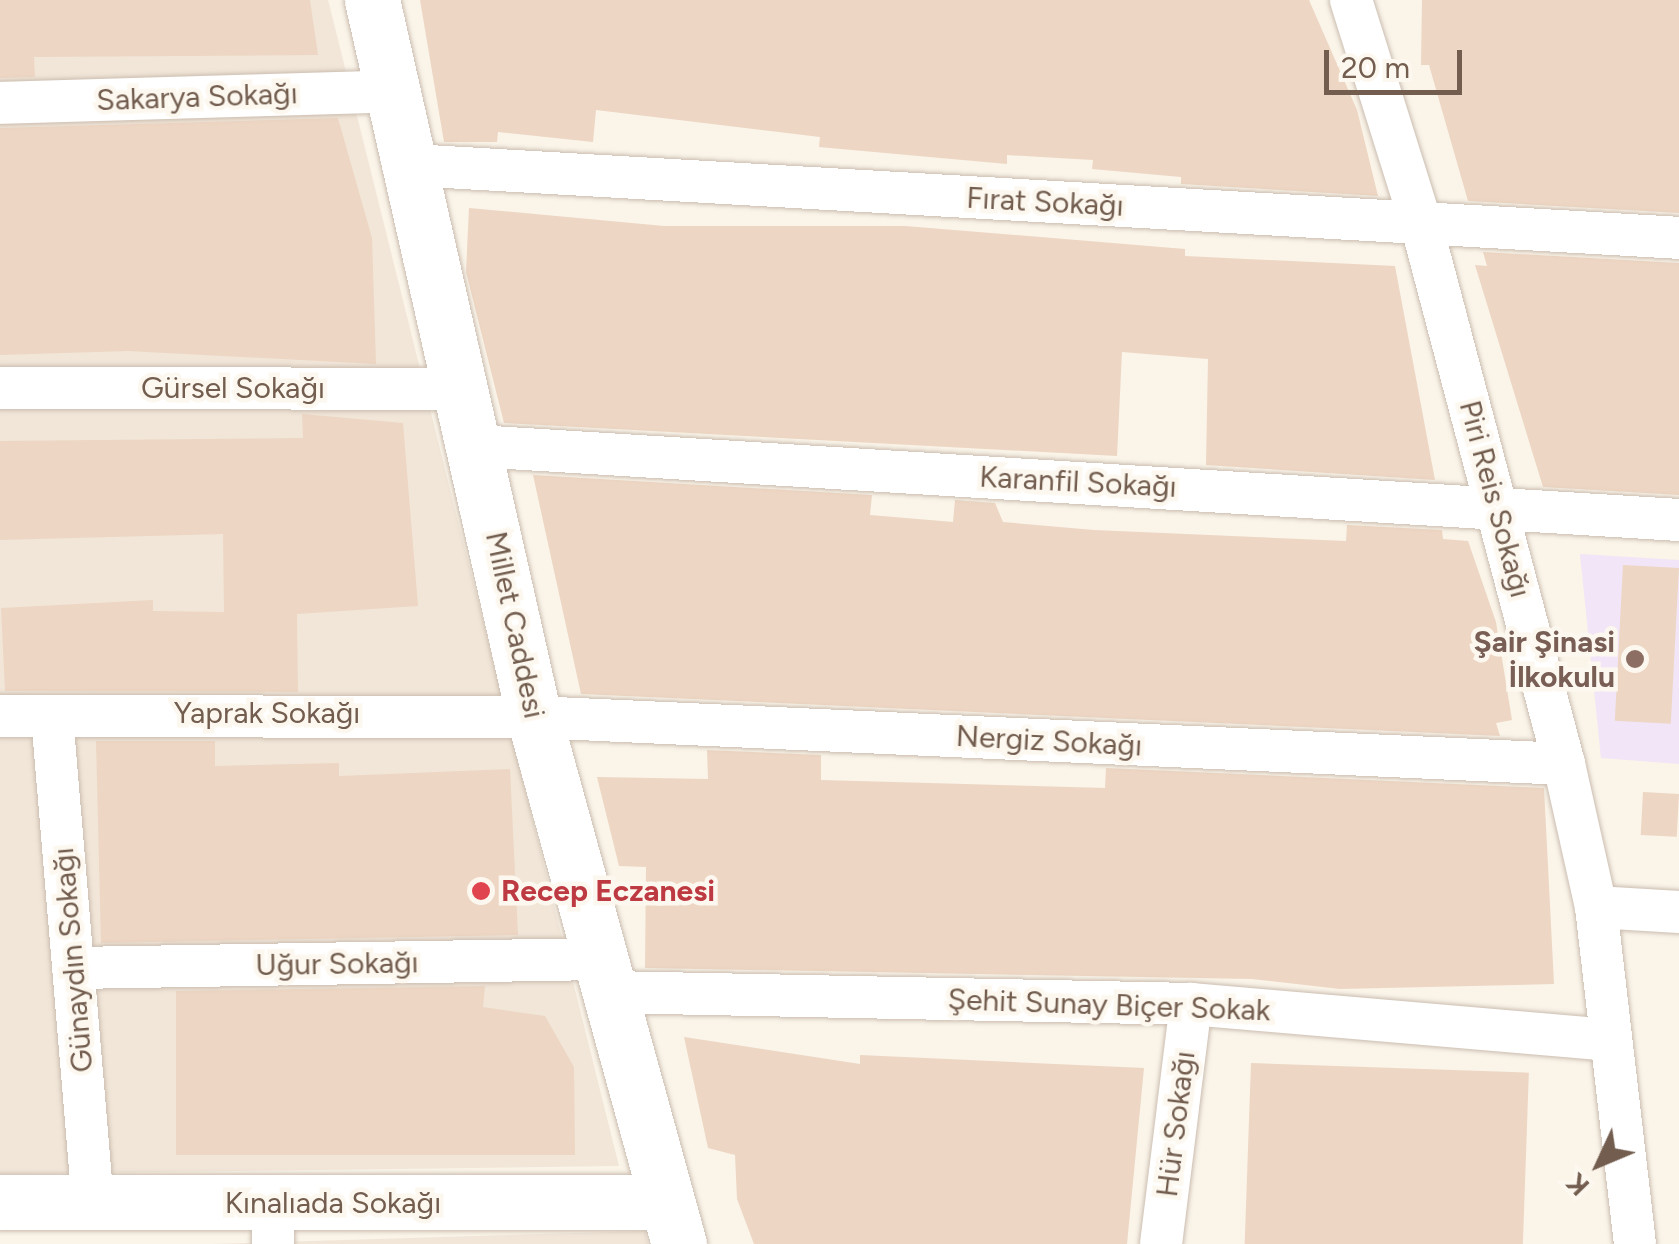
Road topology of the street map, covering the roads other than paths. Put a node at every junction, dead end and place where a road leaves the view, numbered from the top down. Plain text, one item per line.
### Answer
1 (372, 0) edge
2 (1351, 0) edge
3 (394, 91) junction
4 (0, 103) edge
5 (411, 165) junction
6 (1422, 223) junction
7 (1679, 238) edge
8 (0, 388) edge
9 (466, 389) junction
10 (476, 446) junction
11 (1499, 508) junction
12 (1679, 520) edge
13 (0, 716) edge
14 (52, 716) junction
15 (534, 717) junction
16 (1564, 764) junction
17 (1596, 907) junction
18 (1679, 912) edge
19 (74, 968) junction
20 (606, 976) junction
21 (1191, 1004) junction
22 (1608, 1040) junction
23 (0, 1202) edge
24 (92, 1204) junction
25 (673, 1223) edge
26 (273, 1224) edge
27 (1161, 1244) edge
28 (1634, 1244) edge

1 - 3 main road, Millet Caddesi
2 - 6 street, Piri Reis Sokağı
3 - 4 street, Sakarya Sokağı
3 - 5 main road, Millet Caddesi
5 - 6 street, Fırat Sokağı
5 - 9 main road, Millet Caddesi
6 - 7 street, Fırat Sokağı
6 - 11 street, Piri Reis Sokağı
8 - 9 street, Gürsel Sokağı
9 - 10 main road, Millet Caddesi
10 - 11 street, Karanfil Sokağı
10 - 15 main road, Millet Caddesi
11 - 12 street, Karanfil Sokağı
11 - 16 street, Piri Reis Sokağı
13 - 14 street, Yaprak Sokağı
14 - 15 street, Yaprak Sokağı
14 - 19 street, Günaydın Sokağı
15 - 16 street, Nergiz Sokağı
15 - 20 main road, Millet Caddesi
16 - 17 street, Piri Reis Sokağı
17 - 18 street
17 - 22 street, Piri Reis Sokağı
19 - 20 street, Uğur Sokağı
19 - 24 street, Günaydın Sokağı
20 - 21 street, Şehit Sunay Biçer Sokak
20 - 25 main road, Millet Caddesi
21 - 22 street, Şehit Sunay Biçer Sokak
21 - 27 street, Hür Sokağı
22 - 28 street, Piri Reis Sokağı
23 - 24 main road, Kınalıada Sokağı
24 - 26 main road, Kınalıada Sokağı
25 - 26 main road, Kınalıada Sokağı

